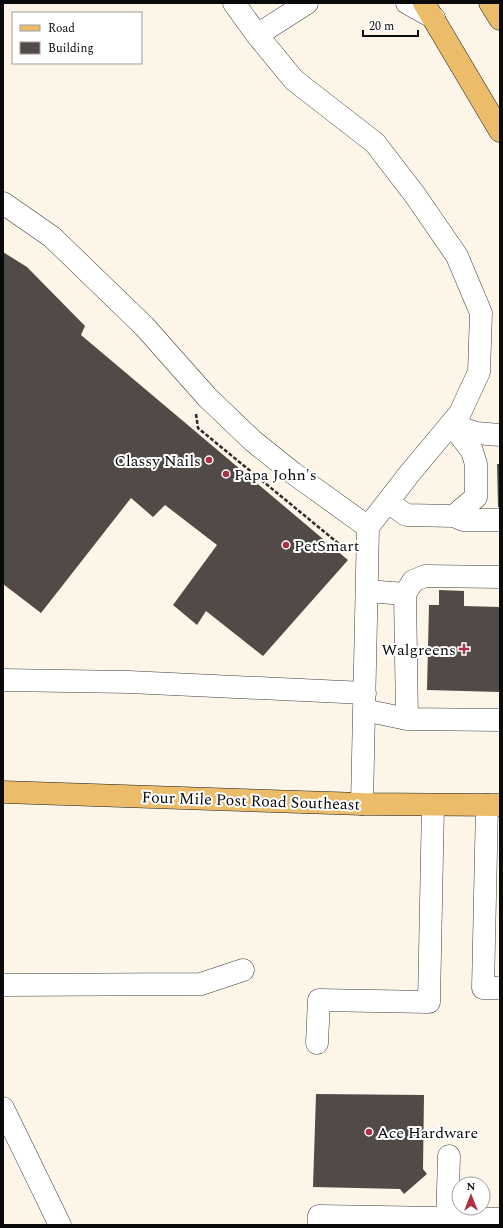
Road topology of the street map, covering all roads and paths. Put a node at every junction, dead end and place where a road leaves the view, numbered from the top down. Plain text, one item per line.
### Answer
1 (323, 3) edge
2 (407, 3) edge
3 (490, 3) edge
4 (246, 7) edge
5 (300, 8) edge
6 (429, 11) edge
7 (500, 19) edge
8 (257, 35) junction
9 (500, 131) edge
10 (3, 203) edge
11 (194, 407) dead end
12 (451, 424) junction
13 (500, 436) edge
14 (476, 464) junction
15 (476, 497) junction
16 (388, 502) junction
17 (454, 516) junction
18 (500, 518) edge
19 (368, 527) junction
20 (344, 548) dead end
21 (500, 577) edge
22 (367, 591) junction
23 (405, 594) junction
24 (3, 680) edge
25 (365, 701) junction
26 (408, 719) junction
27 (500, 720) edge
28 (3, 792) edge
29 (362, 804) junction
30 (433, 805) junction
31 (493, 805) edge
32 (493, 879) edge
33 (244, 970) dead end
34 (3, 985) edge
35 (500, 988) edge
36 (317, 1042) dead end
37 (3, 1108) edge
38 (449, 1156) dead end
39 (500, 1219) edge
40 (447, 1221) edge
41 (60, 1225) edge
42 (319, 1225) edge

1 - 5 street
2 - 6 street
3 - 7 main road
4 - 8 street
5 - 8 street
6 - 9 main road
8 - 12 street
10 - 19 street
11 - 20 path
12 - 13 street
12 - 14 street
12 - 16 street
13 - 14 street
14 - 15 street
15 - 17 street
15 - 18 street
16 - 17 street
16 - 19 street
17 - 18 street
19 - 22 street
21 - 23 street
22 - 23 street
22 - 25 street
23 - 26 street
24 - 25 street
25 - 26 street
25 - 29 street
26 - 27 street
28 - 29 main road, Four Mile Post Road Southeast
29 - 30 main road, Four Mile Post Road Southeast
30 - 31 main road, Four Mile Post Road Southeast
30 - 36 street
31 - 32 street
32 - 35 street
33 - 34 street
37 - 41 street
38 - 40 street
39 - 40 street
40 - 42 street

